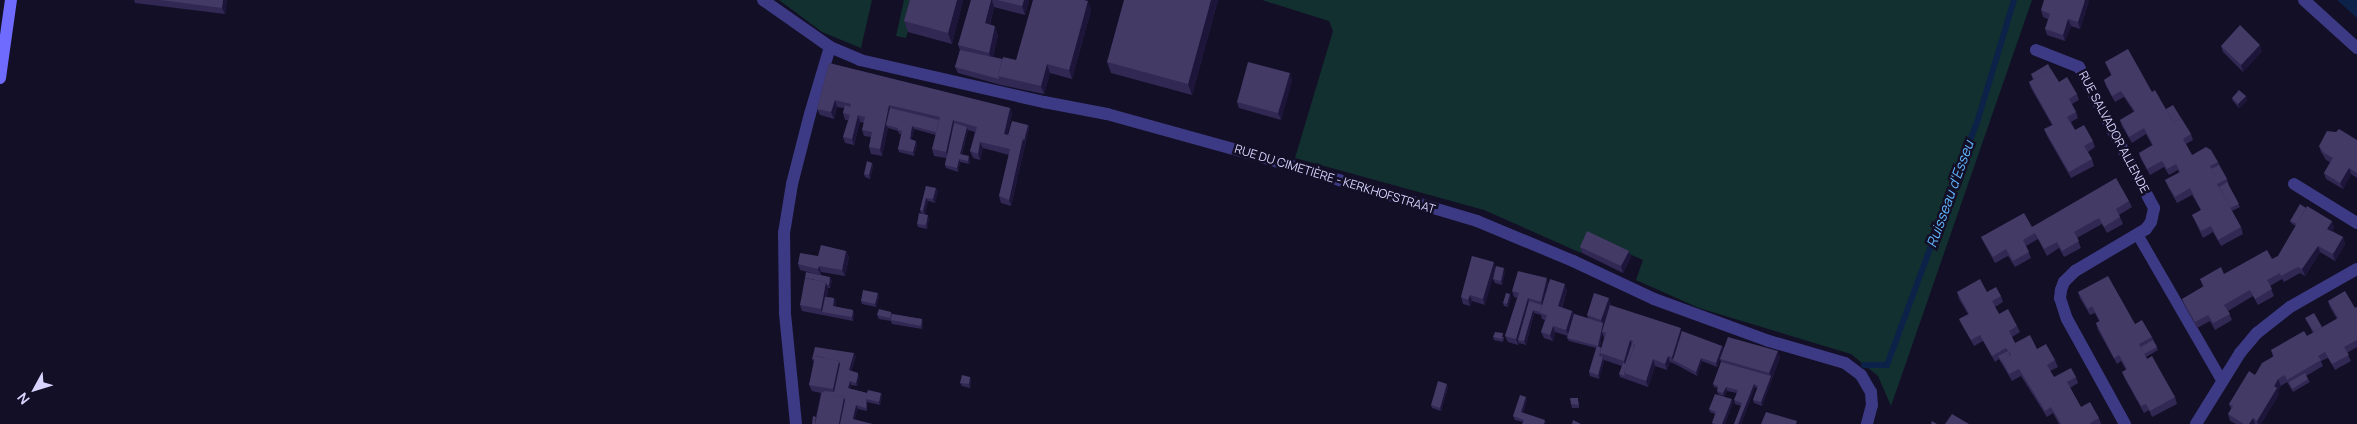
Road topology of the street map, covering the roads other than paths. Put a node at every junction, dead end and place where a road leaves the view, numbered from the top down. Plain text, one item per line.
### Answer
1 (10, 0) edge
2 (763, 0) edge
3 (2304, 0) edge
4 (830, 47) junction
5 (2357, 48) edge
6 (2036, 50) dead end
7 (0, 78) edge
8 (2294, 184) dead end
9 (2357, 223) edge
10 (2137, 234) junction
11 (2357, 269) edge
12 (2222, 381) junction
13 (1869, 418) edge
14 (796, 424) edge
15 (2125, 424) edge
16 (2196, 424) edge

1 - 7 street
2 - 4 street, RUE DU CIMETIÈRE - KERKHOFSTRAAT
3 - 5 street
4 - 13 street, RUE DU CIMETIÈRE - KERKHOFSTRAAT
4 - 14 street
6 - 10 street, RUE SALVADOR ALLENDE
8 - 9 street
10 - 12 lane
10 - 15 street, RUE SALVADOR ALLENDE
11 - 12 street
12 - 16 street

